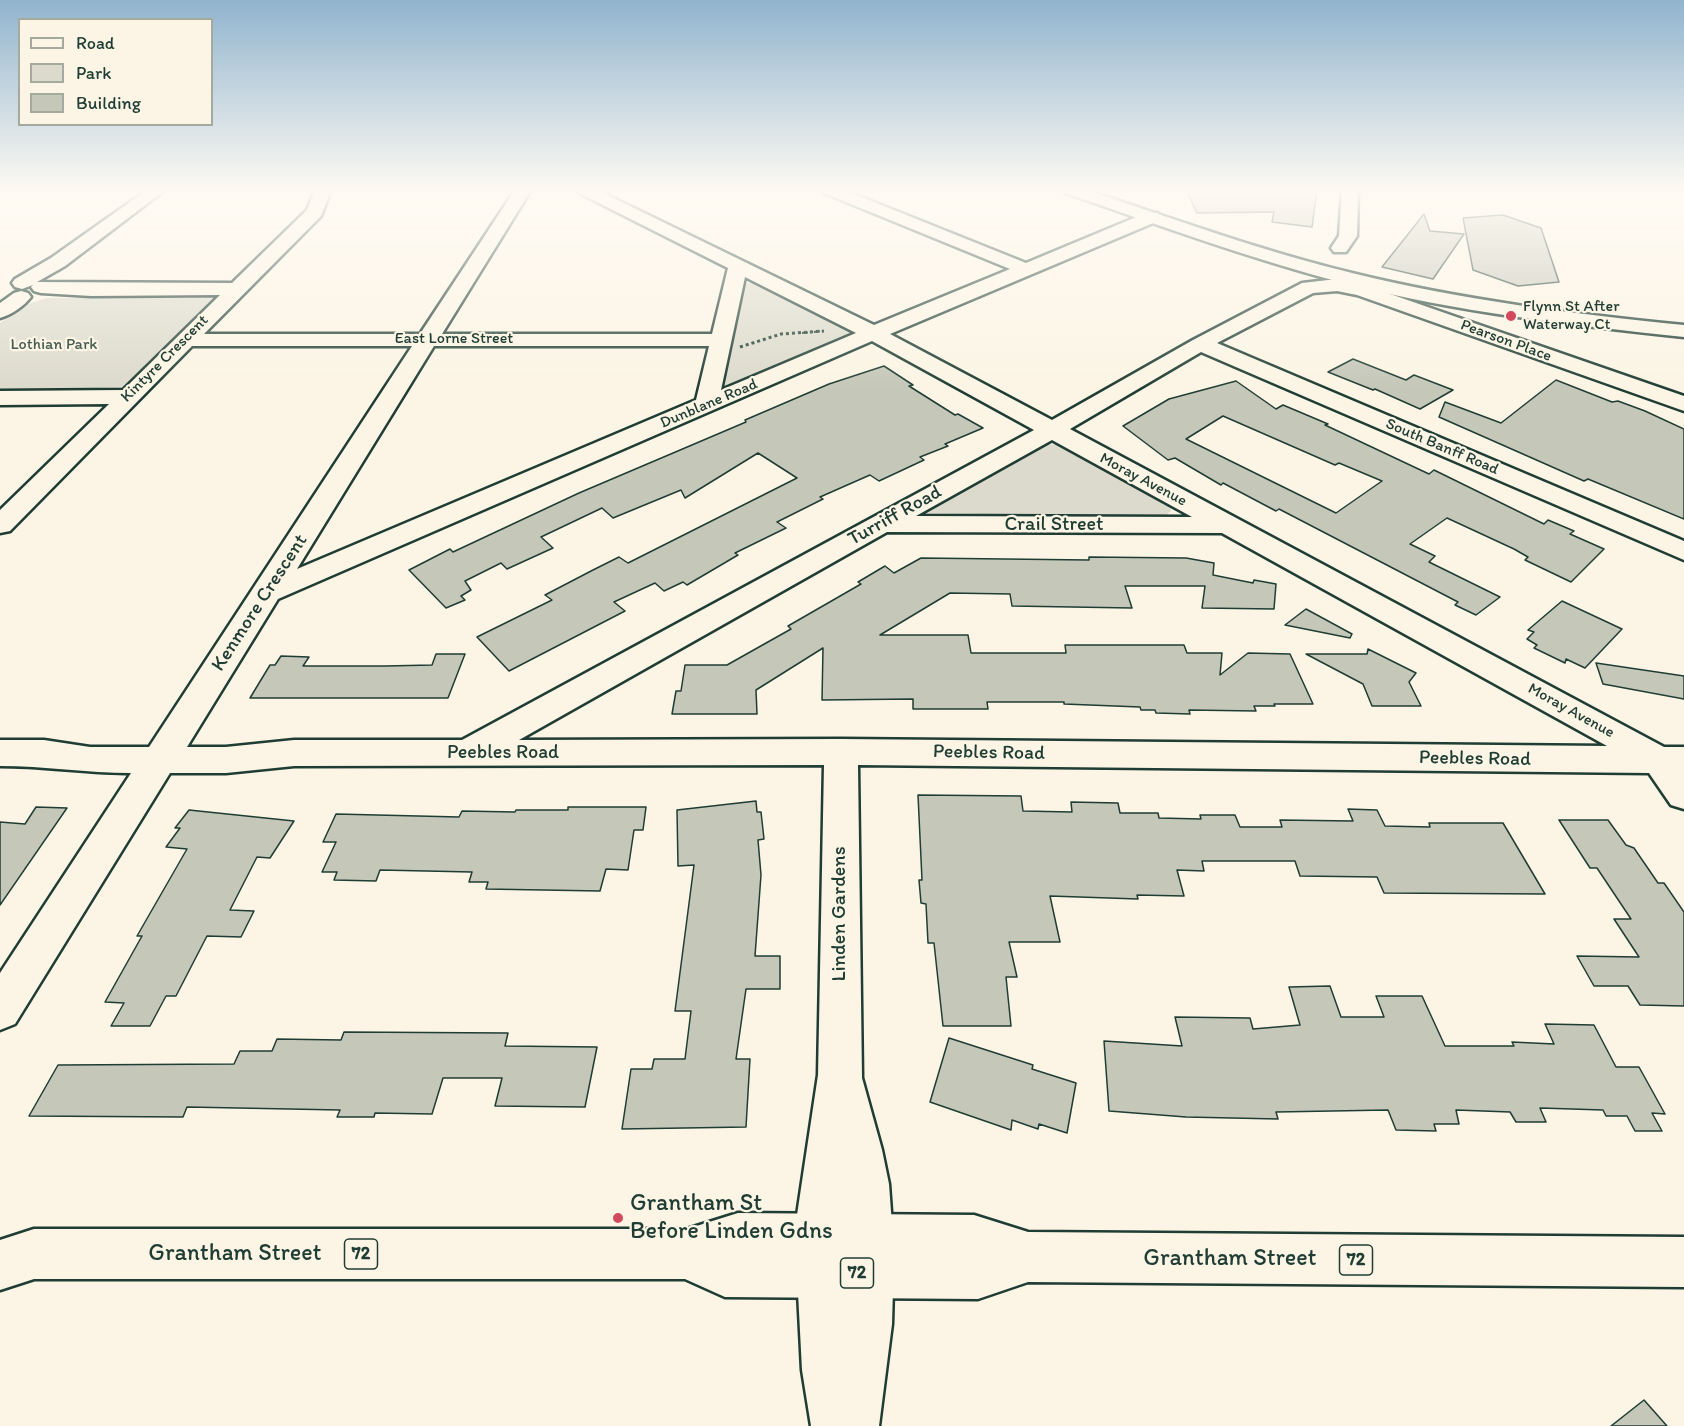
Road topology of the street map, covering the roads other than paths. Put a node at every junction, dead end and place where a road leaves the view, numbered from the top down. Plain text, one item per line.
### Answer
1 (65, 257) edge
2 (269, 257) edge
3 (484, 257) edge
4 (717, 257) edge
5 (995, 257) edge
6 (1056, 257) edge
7 (1273, 257) edge
8 (1300, 257) edge
9 (1343, 257) edge
10 (738, 267) junction
11 (1026, 269) junction
12 (1340, 270) junction
13 (236, 289) junction
14 (13, 293) edge
15 (1684, 321) edge
16 (865, 329) junction
17 (1684, 331) edge
18 (430, 339) junction
19 (185, 340) junction
20 (1200, 344) junction
21 (721, 345) junction
22 (127, 397) junction
23 (0, 398) edge
24 (1684, 404) edge
25 (706, 406) junction
26 (1051, 430) junction
27 (881, 524) junction
28 (0, 525) edge
29 (1226, 525) junction
30 (1684, 551) edge
31 (268, 592) junction
32 (165, 750) junction
33 (841, 752) junction
34 (0, 753) edge
35 (467, 753) junction
36 (1671, 760) edge
37 (1684, 795) edge
38 (0, 1010) edge
39 (11, 1253) edge
40 (844, 1256) junction
41 (1684, 1262) edge
42 (839, 1426) edge
43 (851, 1426) edge

1 - 14 street
2 - 13 street, Kintyre Crescent
3 - 18 street, Kenmore Crescent
4 - 10 street, Moray Avenue
5 - 11 street
6 - 11 street, Dunblane Road
7 - 12 street
8 - 12 street
9 - 12 street
10 - 16 street, Moray Avenue
10 - 21 street
11 - 16 street, Dunblane Road
12 - 15 street
12 - 17 street
12 - 20 street, Turriff Road
12 - 24 street, Pearson Place
13 - 14 street
13 - 19 street, Kintyre Crescent
16 - 25 street, Dunblane Road
16 - 26 street, Moray Avenue
18 - 19 street, East Lorne Street
18 - 21 street, East Lorne Street
18 - 31 street, Kenmore Crescent
19 - 22 street, Kintyre Crescent
20 - 26 street, Turriff Road
20 - 30 street, South Banff Road
21 - 25 street
22 - 23 street
22 - 28 street, Kintyre Crescent
25 - 31 street, Dunblane Road
26 - 27 street, Turriff Road
26 - 29 street, Moray Avenue
27 - 29 street, Crail Street
27 - 35 street, Turriff Road
29 - 36 street, Moray Avenue
31 - 32 street, Kenmore Crescent
32 - 34 street, Peebles Road
32 - 35 street, Peebles Road
32 - 38 street, Kenmore Crescent
33 - 35 street, Peebles Road
33 - 36 street, Peebles Road
33 - 40 street, Linden Gardens
36 - 37 street, Moray Avenue
39 - 40 street, Grantham Street / 72
40 - 41 street, Grantham Street / 72
40 - 42 street, Linden Gardens
40 - 43 street, Linden Gardens

